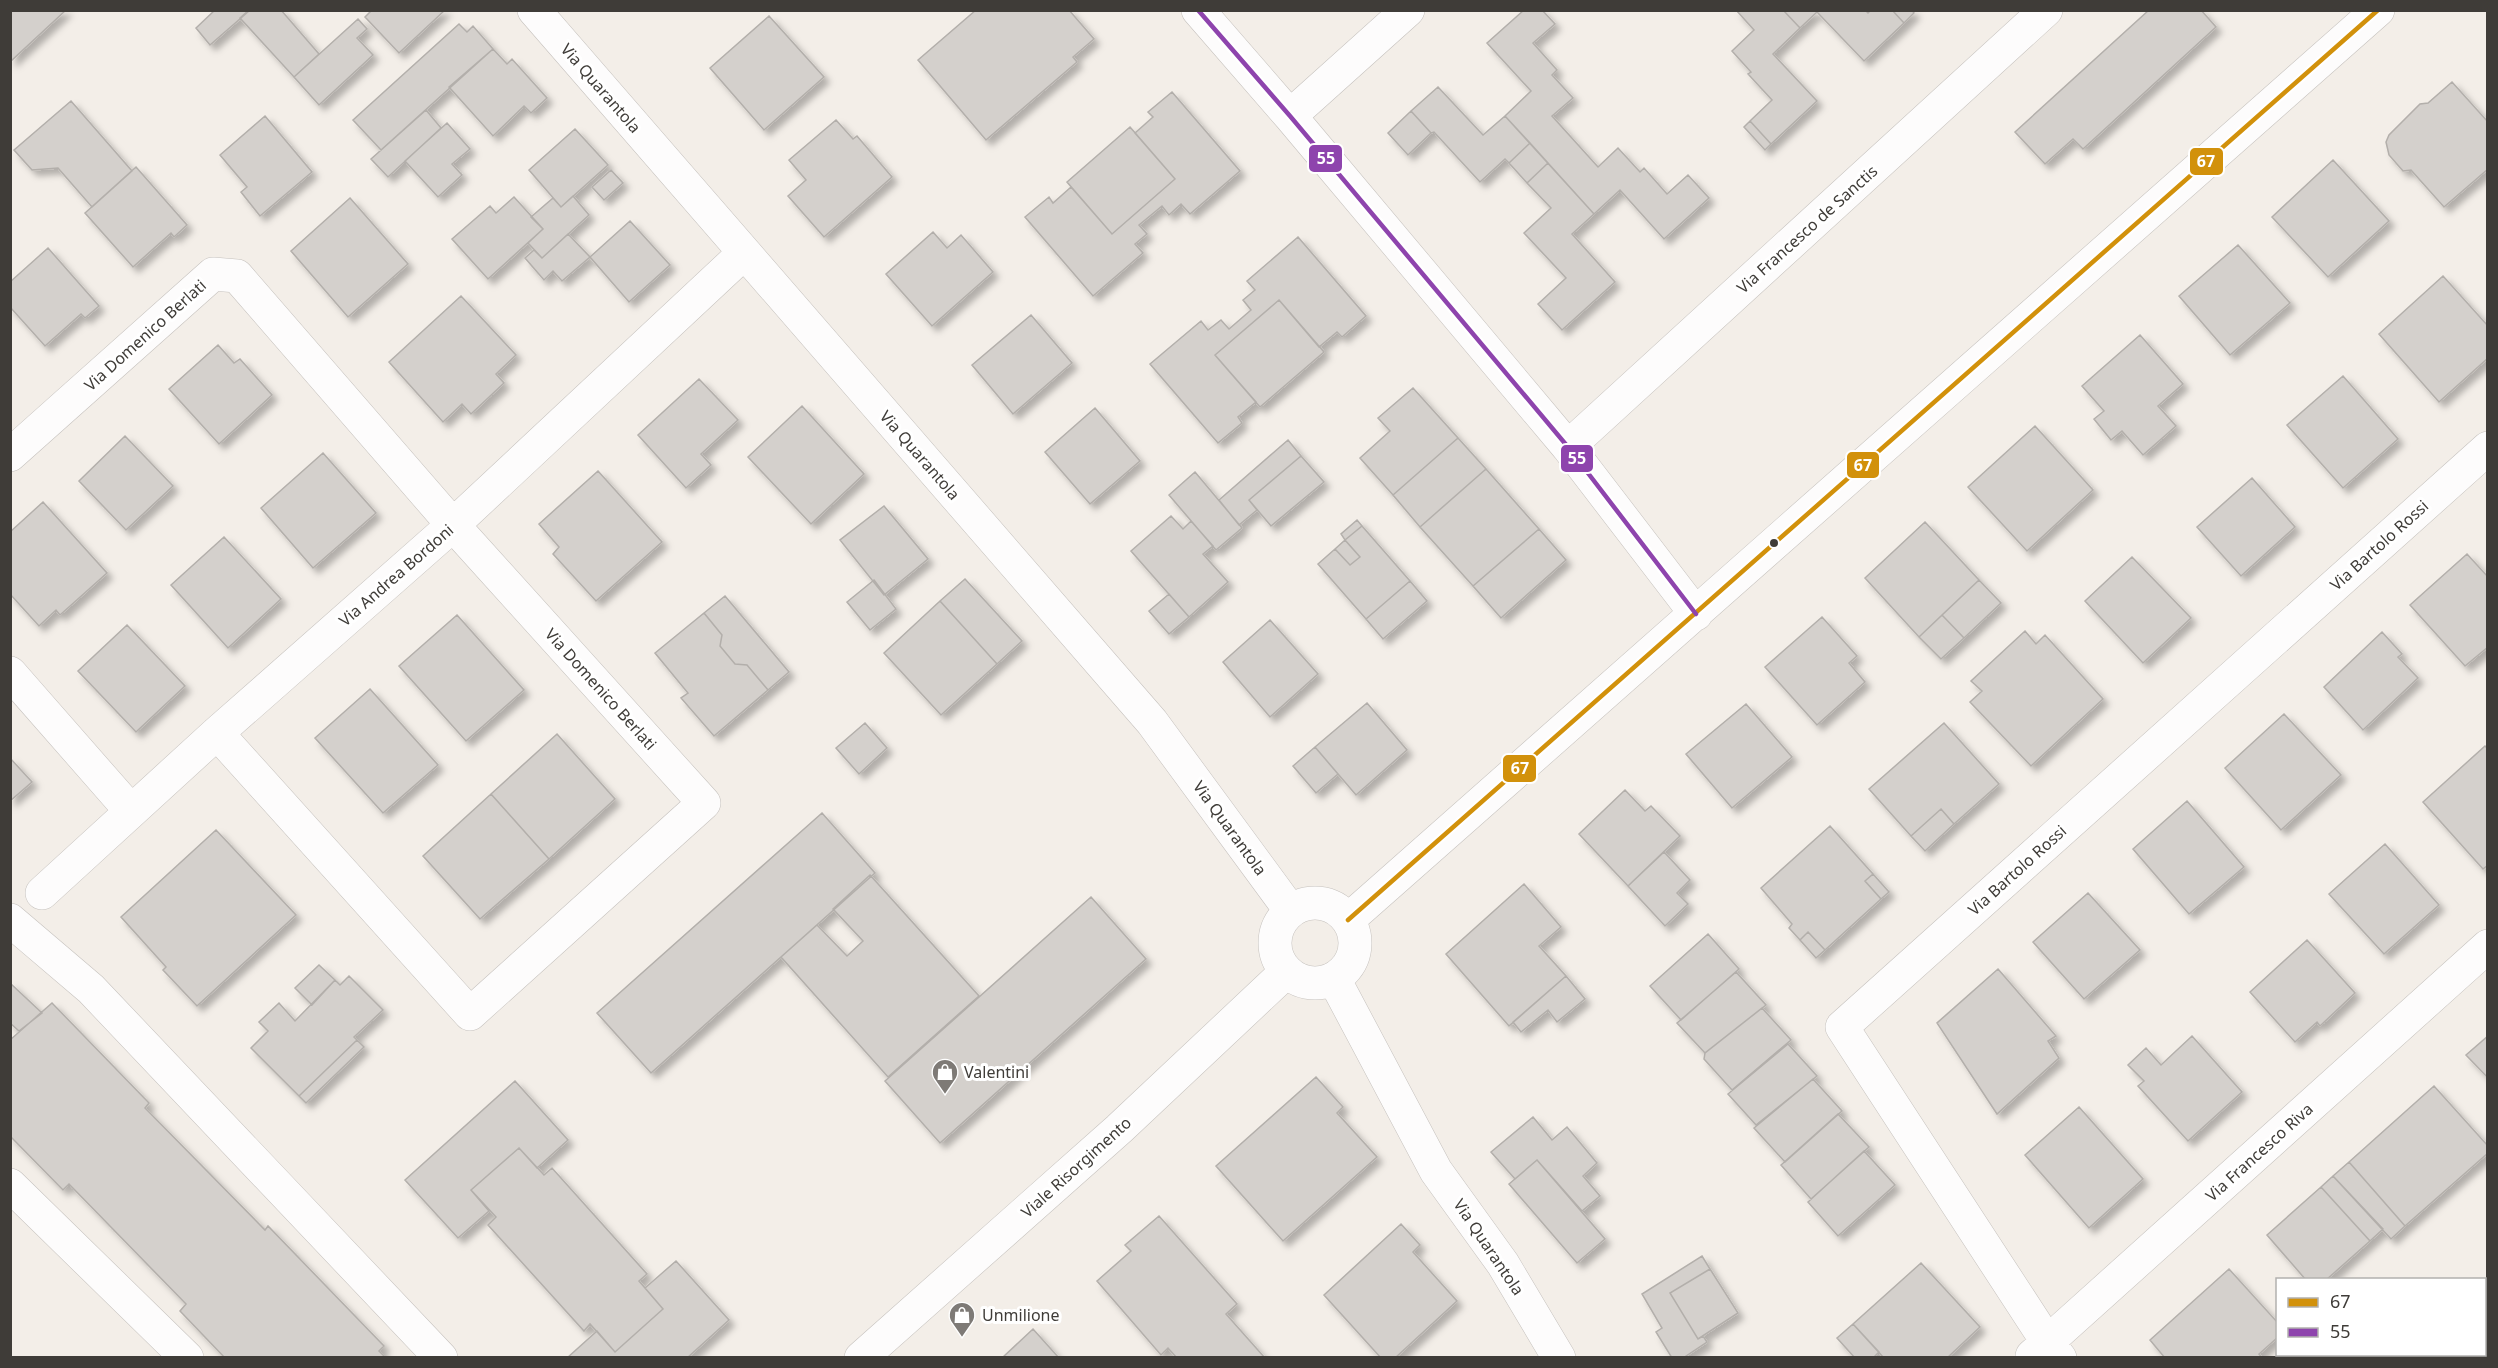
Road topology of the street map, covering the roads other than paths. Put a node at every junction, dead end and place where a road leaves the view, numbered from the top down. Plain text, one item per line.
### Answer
1 (534, 10) edge
2 (1198, 10) edge
3 (1408, 10) edge
4 (2046, 10) edge
5 (2378, 10) edge
6 (1290, 116) junction
7 (744, 253) junction
8 (1568, 447) junction
9 (2487, 448) edge
10 (10, 455) edge
11 (453, 525) junction
12 (1696, 614) junction
13 (10, 673) edge
14 (217, 733) junction
15 (131, 811) junction
16 (42, 893) dead end
17 (1290, 910) junction
18 (10, 920) edge
19 (1348, 920) junction
20 (2487, 946) edge
21 (1286, 972) junction
22 (1334, 979) junction
23 (10, 1185) edge
24 (2046, 1353) edge
25 (187, 1358) edge
26 (441, 1358) edge
27 (861, 1358) edge
28 (1559, 1358) edge

1 - 7 street, Via Quarantola
2 - 6 street
3 - 6 street
4 - 8 street, Via Francesco de Sanctis
5 - 12 street
6 - 8 street
7 - 11 street, Via Andrea Bordoni
7 - 17 street, Via Quarantola
8 - 12 street
9 - 24 street, Via Bartolo Rossi
10 - 11 street, Via Domenico Berlati
11 - 14 street, Via Andrea Bordoni
11 - 14 street, Via Domenico Berlati
12 - 19 street
13 - 15 street
14 - 15 street, Via Andrea Bordoni
15 - 16 street, Via Andrea Bordoni
17 - 19 street
17 - 21 street
18 - 26 street
19 - 22 street
20 - 24 street, Via Francesco Riva
21 - 22 street
21 - 27 street, Viale Risorgimento
22 - 28 street, Via Quarantola
23 - 25 street

